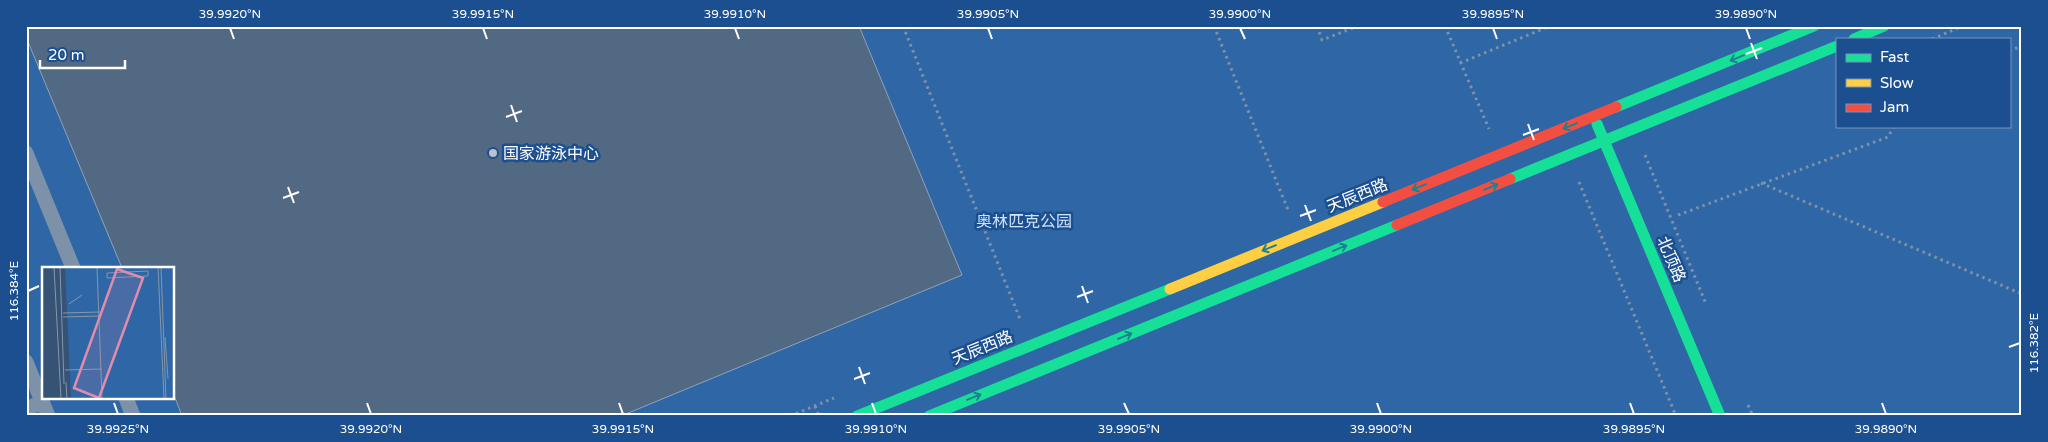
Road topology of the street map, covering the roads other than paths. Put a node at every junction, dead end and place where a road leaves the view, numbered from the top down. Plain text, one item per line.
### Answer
1 (1814, 26) edge
2 (1884, 26) edge
3 (1856, 38) edge
4 (1836, 46) edge
5 (1594, 116) junction
6 (1604, 140) junction
7 (26, 152) edge
8 (73, 267) edge
9 (26, 362) edge
10 (127, 400) edge
11 (26, 409) edge
12 (45, 409) edge
13 (133, 416) edge
14 (857, 416) edge
15 (929, 416) edge
16 (1720, 416) edge

1 -> 5 street, 天辰西路
2 - 3 street
4 - 6 street
5 - 6 street, 北顶路
5 -> 14 street, 天辰西路
15 -> 6 street
6 - 16 street, 北顶路
7 - 8 lane
9 - 12 lane
10 - 13 lane
11 - 12 lane

